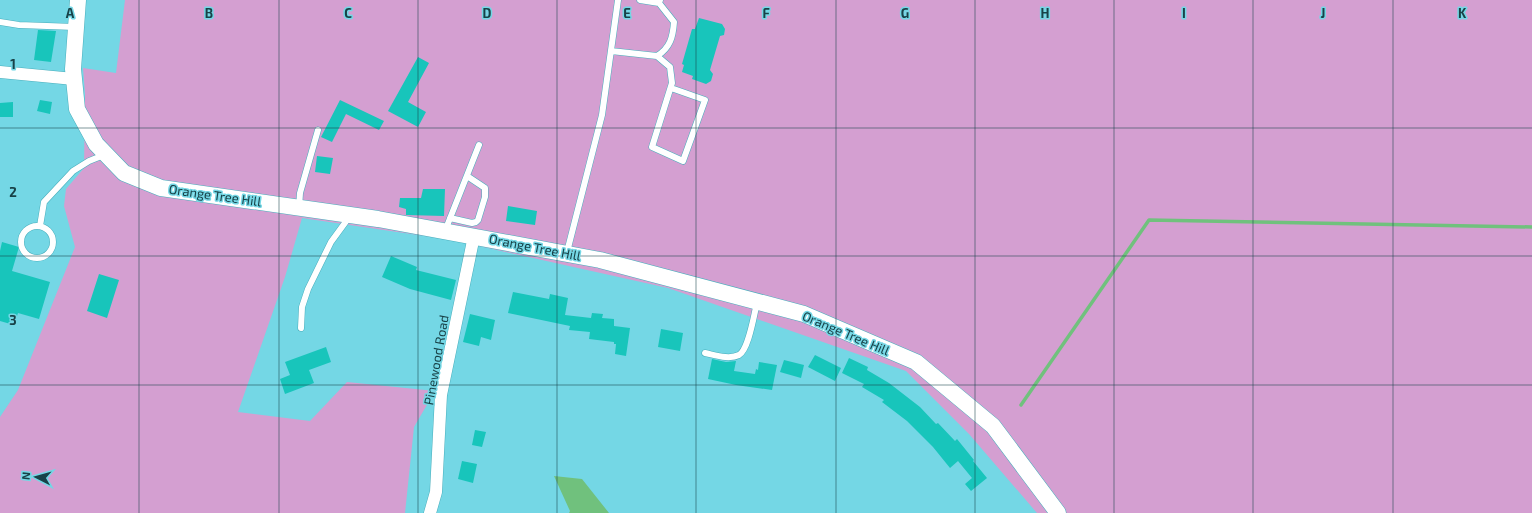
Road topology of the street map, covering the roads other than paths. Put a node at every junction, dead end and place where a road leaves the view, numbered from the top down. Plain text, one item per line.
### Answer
1 (78, 0) edge
2 (618, 0) edge
3 (640, 0) edge
4 (659, 2) edge
5 (0, 22) edge
6 (76, 27) junction
7 (611, 51) junction
8 (657, 56) junction
9 (0, 72) edge
10 (74, 79) junction
11 (671, 88) junction
12 (318, 130) dead end
13 (479, 145) dead end
14 (106, 154) junction
15 (467, 176) junction
16 (299, 208) junction
17 (351, 215) junction
18 (447, 224) junction
19 (40, 226) junction
20 (474, 236) junction
21 (567, 254) junction
22 (757, 302) junction
23 (301, 328) dead end
24 (705, 353) dead end
25 (430, 513) edge
26 (1058, 513) edge

1 - 6 main road, Orange Tree Hill
2 - 7 lane
3 - 4 lane
4 - 8 lane
5 - 6 lane
6 - 10 main road, Orange Tree Hill
7 - 8 lane
7 - 21 lane
8 - 11 lane
9 - 10 street
10 - 14 main road, Orange Tree Hill
11 - 11 lane
12 - 16 lane
13 - 15 lane
14 - 16 main road, Orange Tree Hill
14 - 19 lane
15 - 18 lane
15 - 18 lane
16 - 17 main road, Orange Tree Hill
17 - 18 main road, Orange Tree Hill
17 - 23 lane
18 - 20 main road, Orange Tree Hill
19 - 19 lane
20 - 21 main road, Orange Tree Hill
20 - 25 street, Pinewood Road
21 - 22 main road, Orange Tree Hill
22 - 24 lane
22 - 26 main road, Orange Tree Hill

